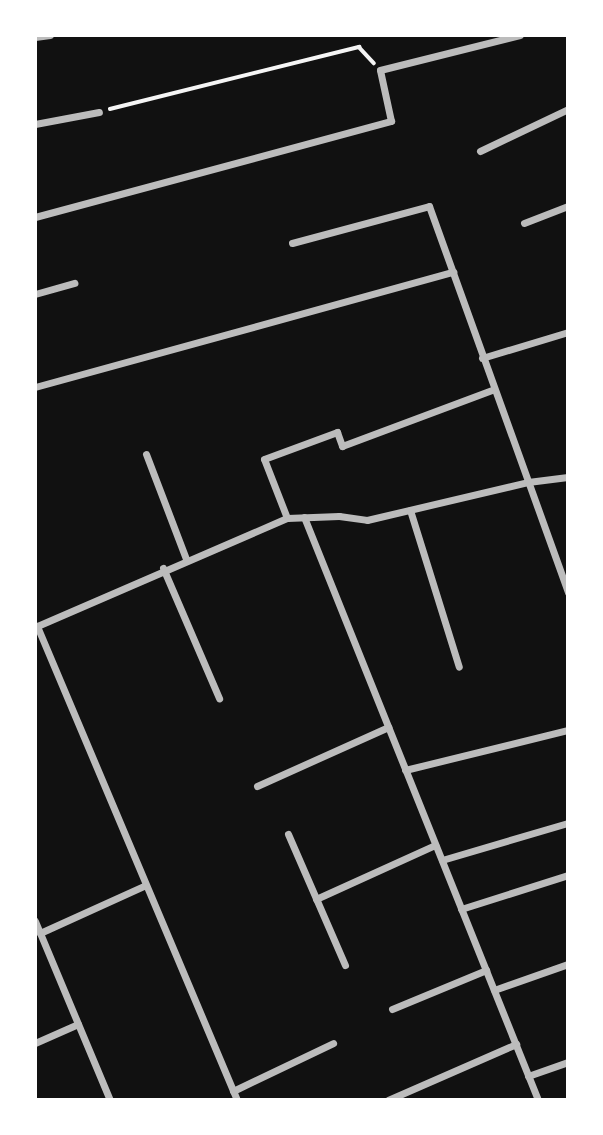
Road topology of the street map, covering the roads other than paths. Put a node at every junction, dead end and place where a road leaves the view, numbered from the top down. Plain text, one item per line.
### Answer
1 (50, 35) edge
2 (520, 35) edge
3 (35, 37) edge
4 (568, 109) edge
5 (99, 112) road end
6 (35, 124) edge
7 (480, 151) dead end
8 (568, 206) edge
9 (35, 217) edge
10 (524, 223) dead end
11 (292, 243) dead end
12 (453, 272) junction
13 (74, 284) dead end
14 (35, 294) edge
15 (568, 332) edge
16 (482, 358) junction
17 (35, 387) edge
18 (492, 390) junction
19 (146, 454) dead end
20 (568, 477) edge
21 (528, 482) junction
22 (410, 510) junction
23 (304, 517) junction
24 (287, 518) junction
25 (186, 559) junction
26 (163, 568) junction
27 (568, 593) edge
28 (36, 626) edge
29 (459, 667) dead end
30 (219, 698) dead end
31 (388, 727) junction
32 (568, 730) edge
33 (405, 769) junction
34 (257, 786) dead end
35 (568, 823) edge
36 (288, 834) dead end
37 (435, 845) junction
38 (442, 860) junction
39 (568, 875) edge
40 (146, 885) junction
41 (316, 899) junction
42 (461, 909) junction
43 (35, 920) edge
44 (40, 933) junction
45 (568, 964) edge
46 (345, 965) dead end
47 (486, 970) junction
48 (494, 990) junction
49 (393, 1009) dead end
50 (78, 1024) junction
51 (35, 1043) edge
52 (333, 1043) dead end
53 (516, 1044) junction
54 (568, 1062) edge
55 (528, 1076) junction
56 (233, 1091) junction
57 (106, 1099) edge
58 (237, 1100) edge
59 (388, 1100) edge
60 (538, 1100) edge

1 - 3 street
2 - 9 street
4 - 7 street
5 - 6 street
8 - 10 street
11 - 12 street
12 - 16 street
12 - 17 street
13 - 14 street
15 - 16 street
16 - 18 street
18 - 21 street
18 - 24 street
19 - 25 street
20 - 21 street
21 - 22 street
21 - 27 street
22 - 23 street
22 - 29 street
23 - 24 street
23 - 31 street
24 - 25 street
25 - 26 street
26 - 28 street
26 - 30 street
28 - 40 street
31 - 33 street
31 - 34 street
32 - 33 street
33 - 37 street
35 - 38 street
36 - 41 street
37 - 38 street
37 - 41 street
38 - 42 street
39 - 42 street
40 - 44 street
40 - 56 street
41 - 46 street
42 - 47 street
43 - 44 street
44 - 50 street
45 - 48 street
47 - 48 street
47 - 49 street
48 - 53 street
50 - 51 street
50 - 57 street
52 - 56 street
53 - 55 street
53 - 59 street
54 - 55 street
55 - 60 street
56 - 58 street

